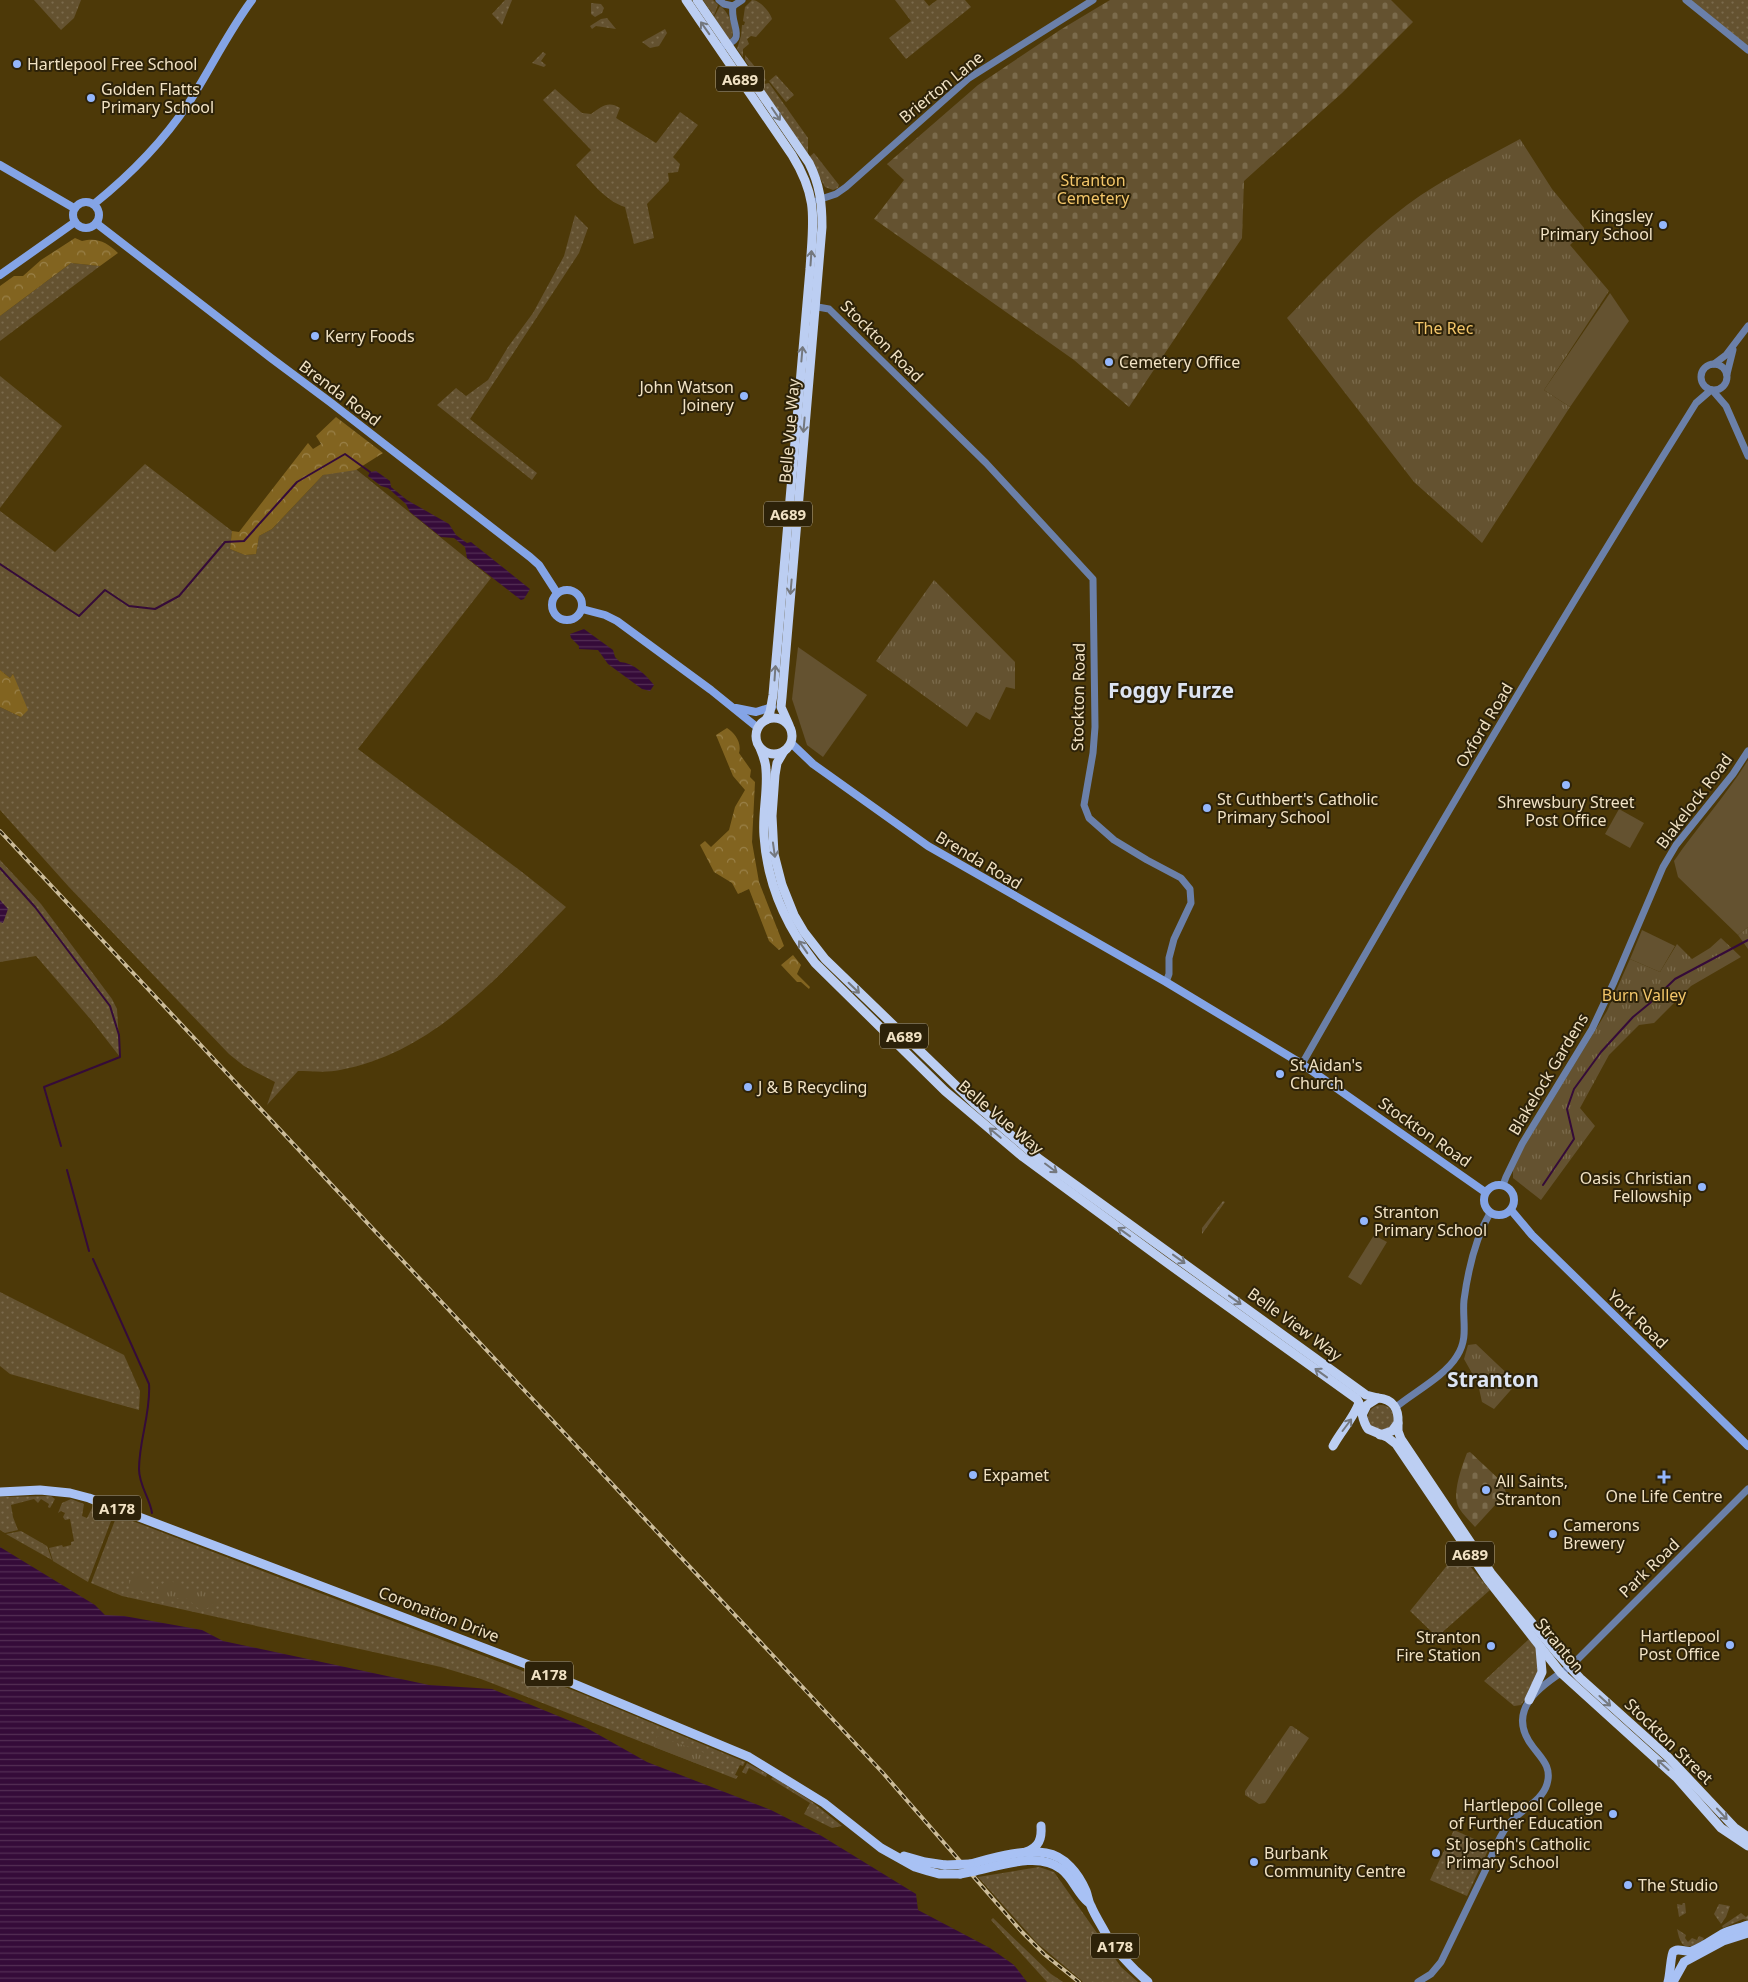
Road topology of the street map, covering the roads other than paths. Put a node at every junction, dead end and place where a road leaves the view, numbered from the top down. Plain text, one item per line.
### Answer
1 (252, 0) edge
2 (719, 0) edge
3 (742, 0) edge
4 (1093, 0) edge
5 (1686, 0) edge
6 (690, 1) edge
7 (733, 6) junction
8 (728, 45) junction
9 (718, 47) junction
10 (1748, 50) edge
11 (0, 165) edge
12 (822, 199) junction
13 (812, 202) junction
14 (94, 204) junction
15 (74, 208) junction
16 (75, 222) junction
17 (96, 223) junction
18 (0, 275) edge
19 (810, 306) junction
20 (1748, 326) edge
21 (1735, 346) junction
22 (1714, 364) junction
23 (1727, 374) junction
24 (1700, 379) junction
25 (1726, 383) junction
26 (1712, 390) junction
27 (1696, 403) junction
28 (1726, 406) junction
29 (1748, 456) edge
30 (557, 594) junction
31 (582, 609) junction
32 (772, 707) junction
33 (734, 708) junction
34 (766, 720) junction
35 (789, 725) junction
36 (758, 728) junction
37 (791, 743) junction
38 (760, 748) junction
39 (1748, 751) edge
40 (784, 752) junction
41 (1663, 867) joint
42 (1166, 982) junction
43 (1302, 1064) junction
44 (1504, 1185) junction
45 (1485, 1192) junction
46 (1511, 1210) junction
47 (1490, 1213) junction
48 (1195, 1271) joint
49 (1378, 1398) junction
50 (1360, 1403) junction
51 (1396, 1407) junction
52 (1362, 1414) junction
53 (1398, 1423) junction
54 (1380, 1435) junction
55 (1333, 1446) dead end
56 (1748, 1446) edge
57 (1748, 1489) edge
58 (0, 1492) edge
59 (1540, 1647) junction
60 (1566, 1670) junction
61 (1529, 1700) junction
62 (1041, 1826) dead end
63 (1748, 1837) edge
64 (881, 1846) junction
65 (1748, 1846) edge
66 (1022, 1854) junction
67 (972, 1867) junction
68 (1090, 1904) junction
69 (1748, 1925) edge
70 (1748, 1933) edge
71 (1682, 1951) junction
72 (1672, 1962) junction
73 (1684, 1963) junction
74 (1148, 1982) edge
75 (1418, 1982) edge
76 (1668, 1982) edge
77 (1673, 1982) edge

1 - 14 main road
2 - 7 street
3 - 7 street
4 - 12 street, Brierton Lane
5 - 10 street
6 - 8 highway, A689
9 -> 6 highway, A689
7 - 8 street
8 - 9 street
8 -> 12 highway, A689
9 - 13 highway, A689
11 - 15 main road
12 - 13 street, Brierton Lane
12 - 19 highway, Belle Vue Way / A689
19 -> 13 highway, A689
14 - 15 main road
14 - 17 main road
15 - 16 main road
16 - 17 main road
16 - 18 main road
17 - 30 main road, Brenda Road
32 -> 19 highway, A689
19 -> 35 highway, Belle Vue Way / A689
19 - 42 street, Stockton Road
20 - 21 street
21 - 22 street
21 - 23 street
22 - 23 street
22 - 24 street
23 - 25 street
24 - 26 street
24 - 27 street, Oxford Road
25 - 26 street
25 - 28 street
26 - 27 street, Oxford Road
26 - 28 street
27 - 43 street, Oxford Road
28 - 29 street
30 - 31 main road
30 - 31 main road
31 - 33 main road
32 - 33 main road
32 - 34 highway, A689
33 - 36 main road
34 - 35 highway
34 - 36 highway, A689
35 - 37 highway, A689
36 - 38 highway, A689
37 - 40 highway, A689
37 - 42 main road, Brenda Road
38 - 40 highway
50 -> 38 highway, Belle Vue Way / A689
39 - 41 street, Blakelock Road
40 -> 48 highway, Belle Vue Way / A689
41 - 44 street, Blakelock Gardens
42 - 43 main road, Stockton Road
43 - 45 main road, Stockton Road
44 - 45 main road
44 - 46 main road
45 - 47 main road
46 - 47 main road
46 - 56 main road, York Road
47 - 51 street
48 -> 49 highway, Belle View Way / A689
49 - 51 highway, A689
49 - 52 highway
50 - 52 highway, A689
55 -> 50 highway
51 - 53 highway, A689
52 - 54 highway, A689
53 - 54 highway
53 - 60 highway, Stranton / A689
54 - 59 highway, Stranton / A689
57 - 60 street, Park Road
58 - 64 main road, Coronation Drive / A178
59 - 60 highway, Stranton / A689
59 - 61 highway
60 - 61 street, Park Road
60 -> 63 highway, Stockton Street / A689
65 -> 60 highway, Stranton / A689
61 - 75 street
62 - 66 main road
64 - 67 main road, A178, bridge
64 - 67 main road, A178, bridge
66 - 67 main road
66 - 68 main road, A178
67 - 68 main road
68 - 74 main road, A178
69 - 71 main road
70 - 73 main road
71 - 72 main road
71 - 73 main road
72 - 73 main road
72 - 76 main road
73 - 77 main road

